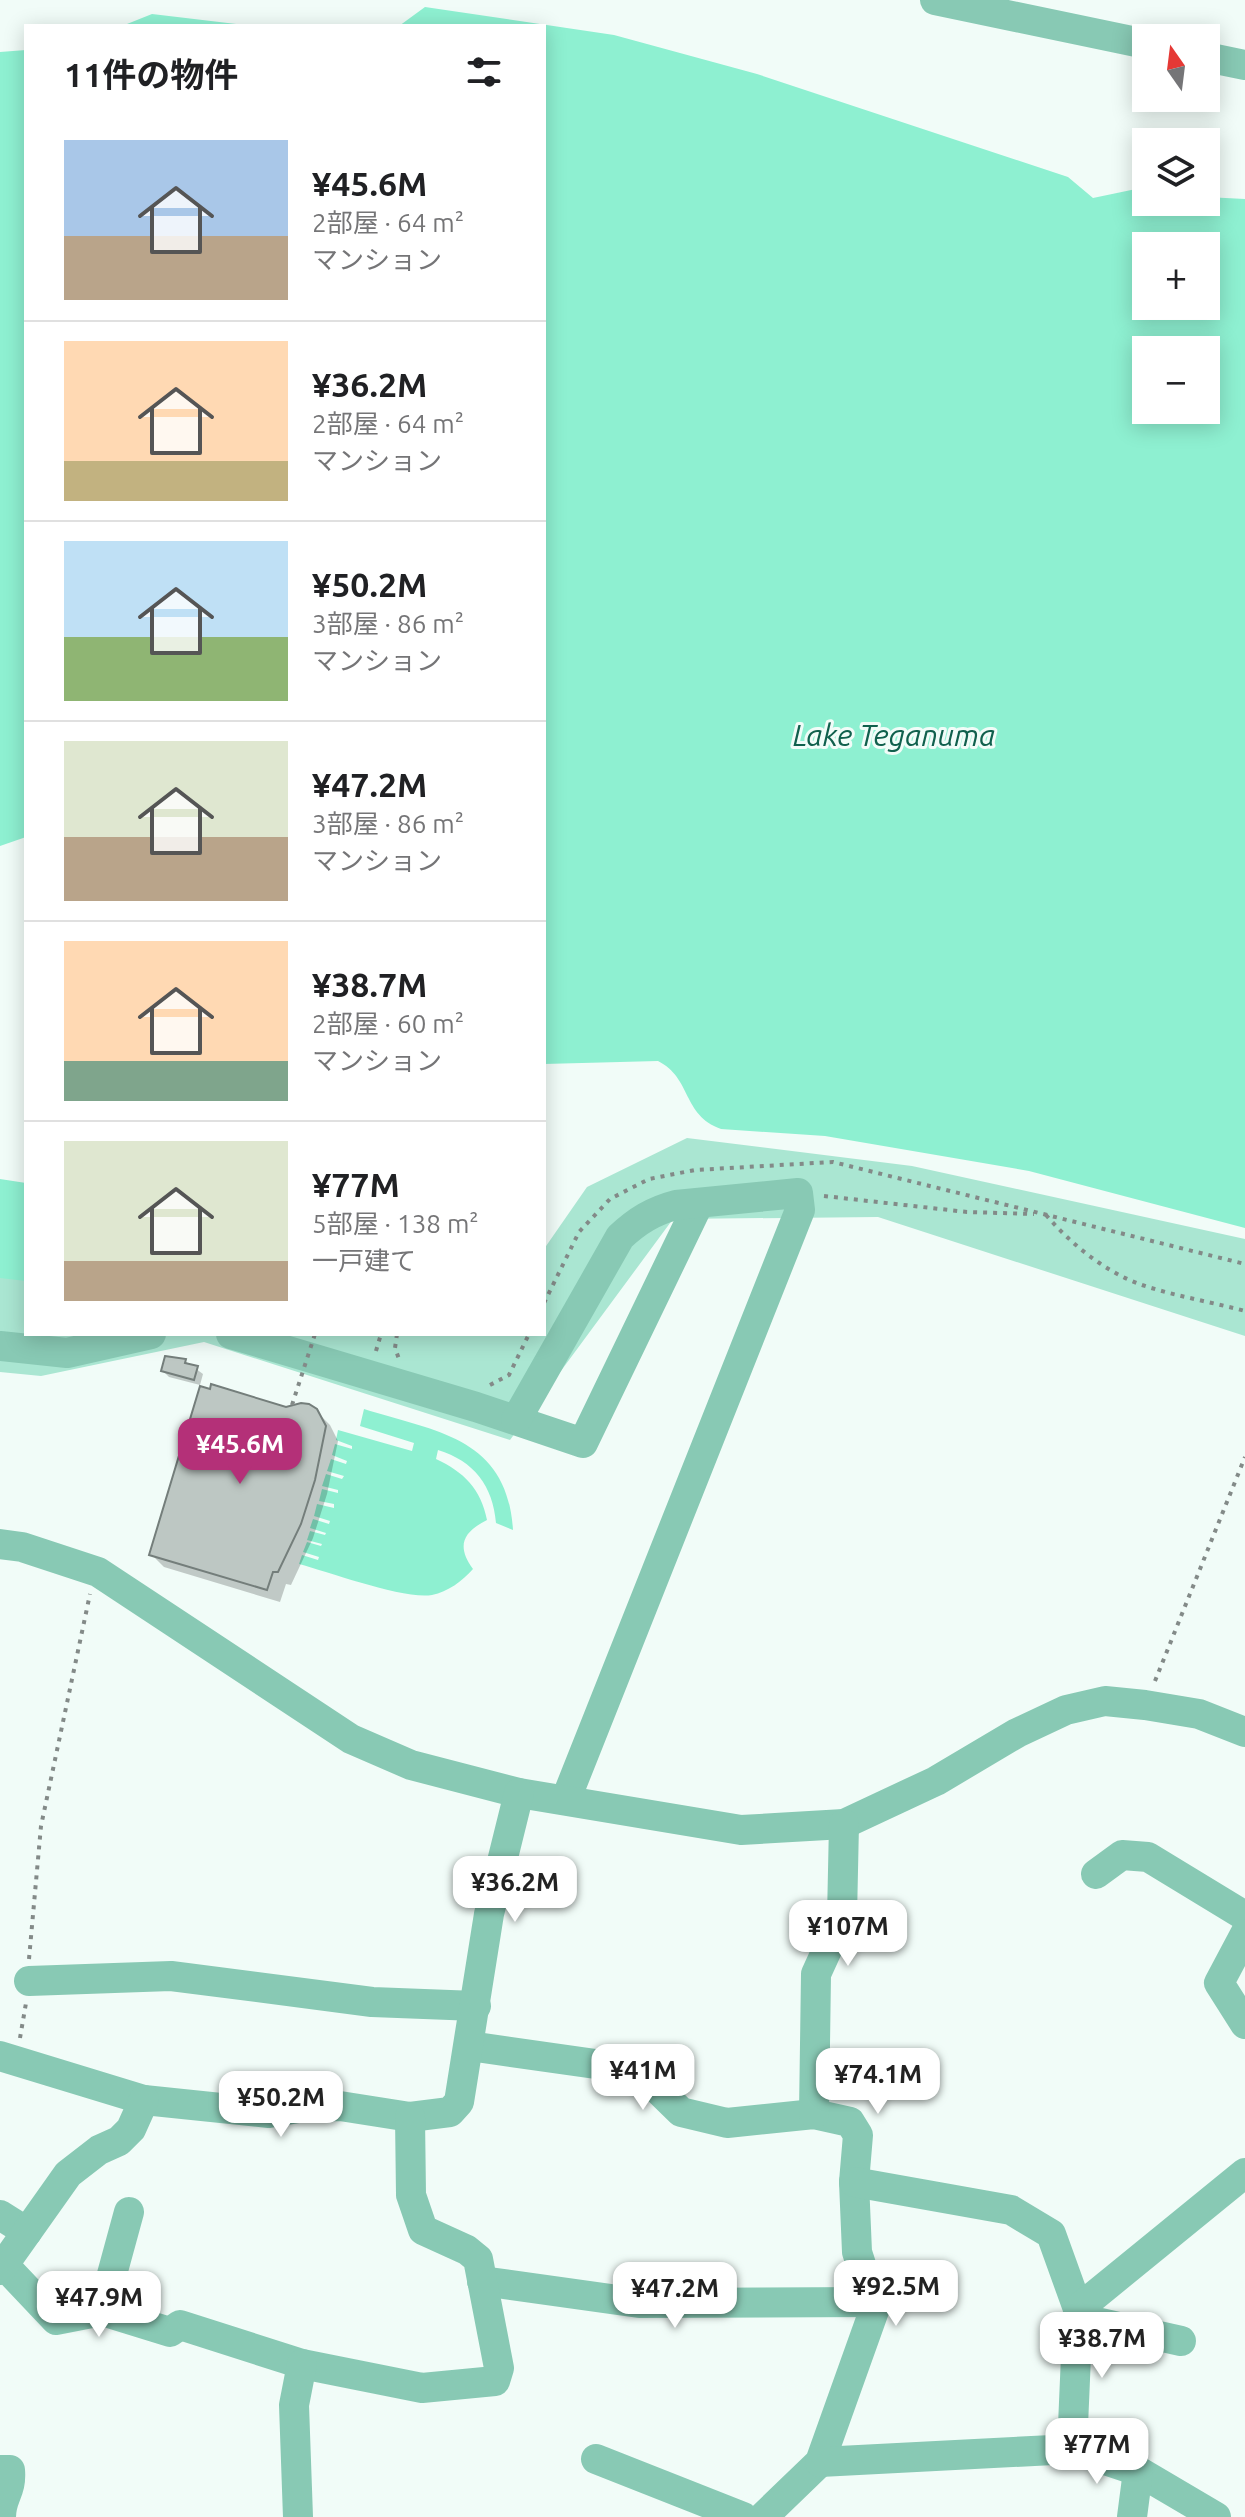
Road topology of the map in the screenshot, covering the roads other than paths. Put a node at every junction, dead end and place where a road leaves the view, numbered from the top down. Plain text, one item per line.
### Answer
1 (935, 0) edge
2 (1132, 41) edge
3 (1220, 60) edge
4 (1245, 65) edge
5 (699, 1203) junction
6 (142, 1336) edge
7 (238, 1336) edge
8 (0, 1346) edge
9 (516, 1420) junction
10 (0, 1544) edge
11 (1245, 1732) edge
12 (519, 1793) junction
13 (566, 1799) junction
14 (844, 1824) junction
15 (1096, 1874) dead end
16 (1245, 1916) edge
17 (1245, 1934) edge
18 (29, 1981) road end
19 (476, 2006) junction
20 (1245, 2024) edge
21 (469, 2046) junction
22 (8, 2059) edge
23 (144, 2100) junction
24 (814, 2114) junction
25 (410, 2117) junction
26 (1245, 2173) edge
27 (854, 2182) junction
28 (129, 2212) dead end
29 (0, 2215) edge
30 (27, 2232) junction
31 (2, 2268) edge
32 (482, 2281) junction
33 (873, 2302) junction
34 (102, 2311) junction
35 (1078, 2314) junction
36 (1181, 2341) dead end
37 (302, 2364) junction
38 (1072, 2449) junction
39 (596, 2459) dead end
40 (820, 2462) junction
41 (0, 2470) edge
42 (1138, 2471) junction
43 (1, 2517) edge
44 (298, 2517) edge
45 (743, 2517) edge
46 (763, 2517) edge
47 (1132, 2517) edge
48 (1216, 2517) edge

1 - 2 street
3 - 4 street
5 - 9 street
5 - 9 street
5 - 13 street
6 - 8 street
7 - 9 street
10 - 12 street
11 - 14 street
12 - 13 street
12 - 19 street
13 - 14 street
14 - 24 street
15 - 16 street
17 - 20 street
18 - 19 street
19 - 21 street
21 - 24 street
21 - 25 street
22 - 23 street
23 - 25 street
23 - 30 street
24 - 27 street
25 - 32 street
26 - 35 street
27 - 33 street
27 - 35 street
28 - 34 street
29 - 30 street
30 - 31 street
31 - 34 street
32 - 33 street
32 - 37 street
33 - 40 street
34 - 37 street
35 - 36 street
35 - 38 street
37 - 44 street
38 - 40 street
38 - 42 street
39 - 45 street
40 - 46 street
41 - 43 street
42 - 47 street
42 - 48 street

